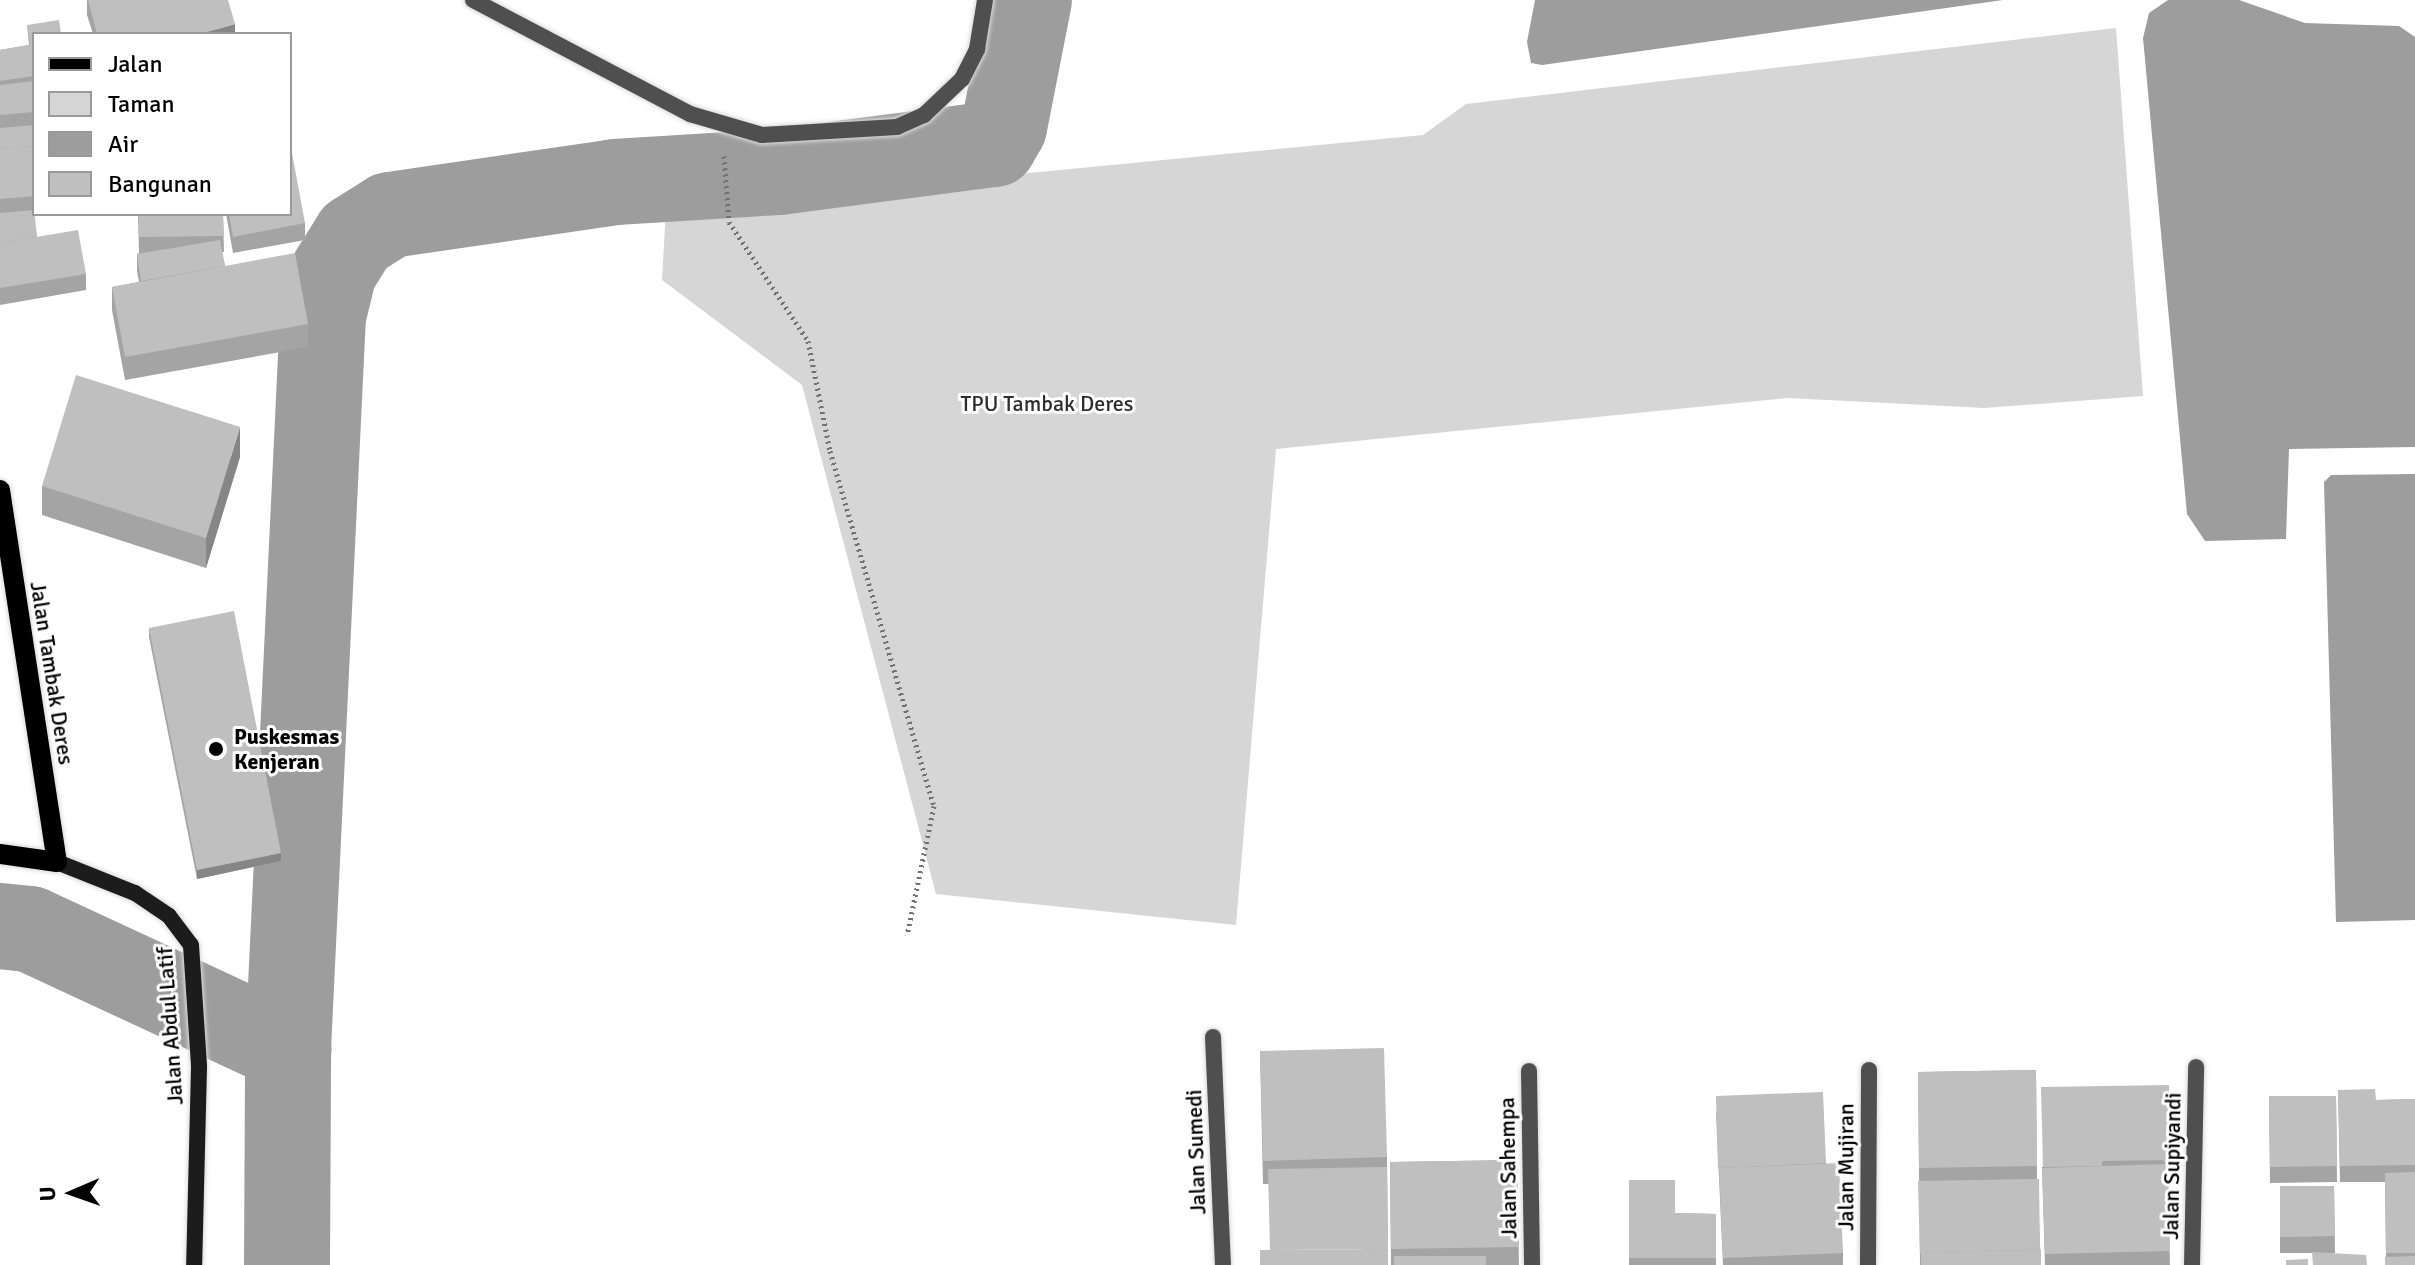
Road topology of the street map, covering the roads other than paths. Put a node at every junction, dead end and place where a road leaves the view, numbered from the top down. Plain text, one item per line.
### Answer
1 (473, 0) edge
2 (985, 0) edge
3 (0, 490) edge
4 (0, 854) edge
5 (57, 862) junction
6 (1213, 1037) dead end
7 (2196, 1067) dead end
8 (1869, 1070) dead end
9 (1529, 1071) dead end
10 (194, 1265) edge
11 (1223, 1265) edge
12 (1532, 1265) edge
13 (1868, 1265) edge
14 (2192, 1265) edge

1 - 2 street
3 - 5 main road, Jalan Tambak Deres
4 - 5 main road
5 - 10 main road, Jalan Abdul Latif
6 - 11 street, Jalan Sumedi
7 - 14 street, Jalan Supiyandi
8 - 13 street, Jalan Mujiran
9 - 12 street, Jalan Sahempa

